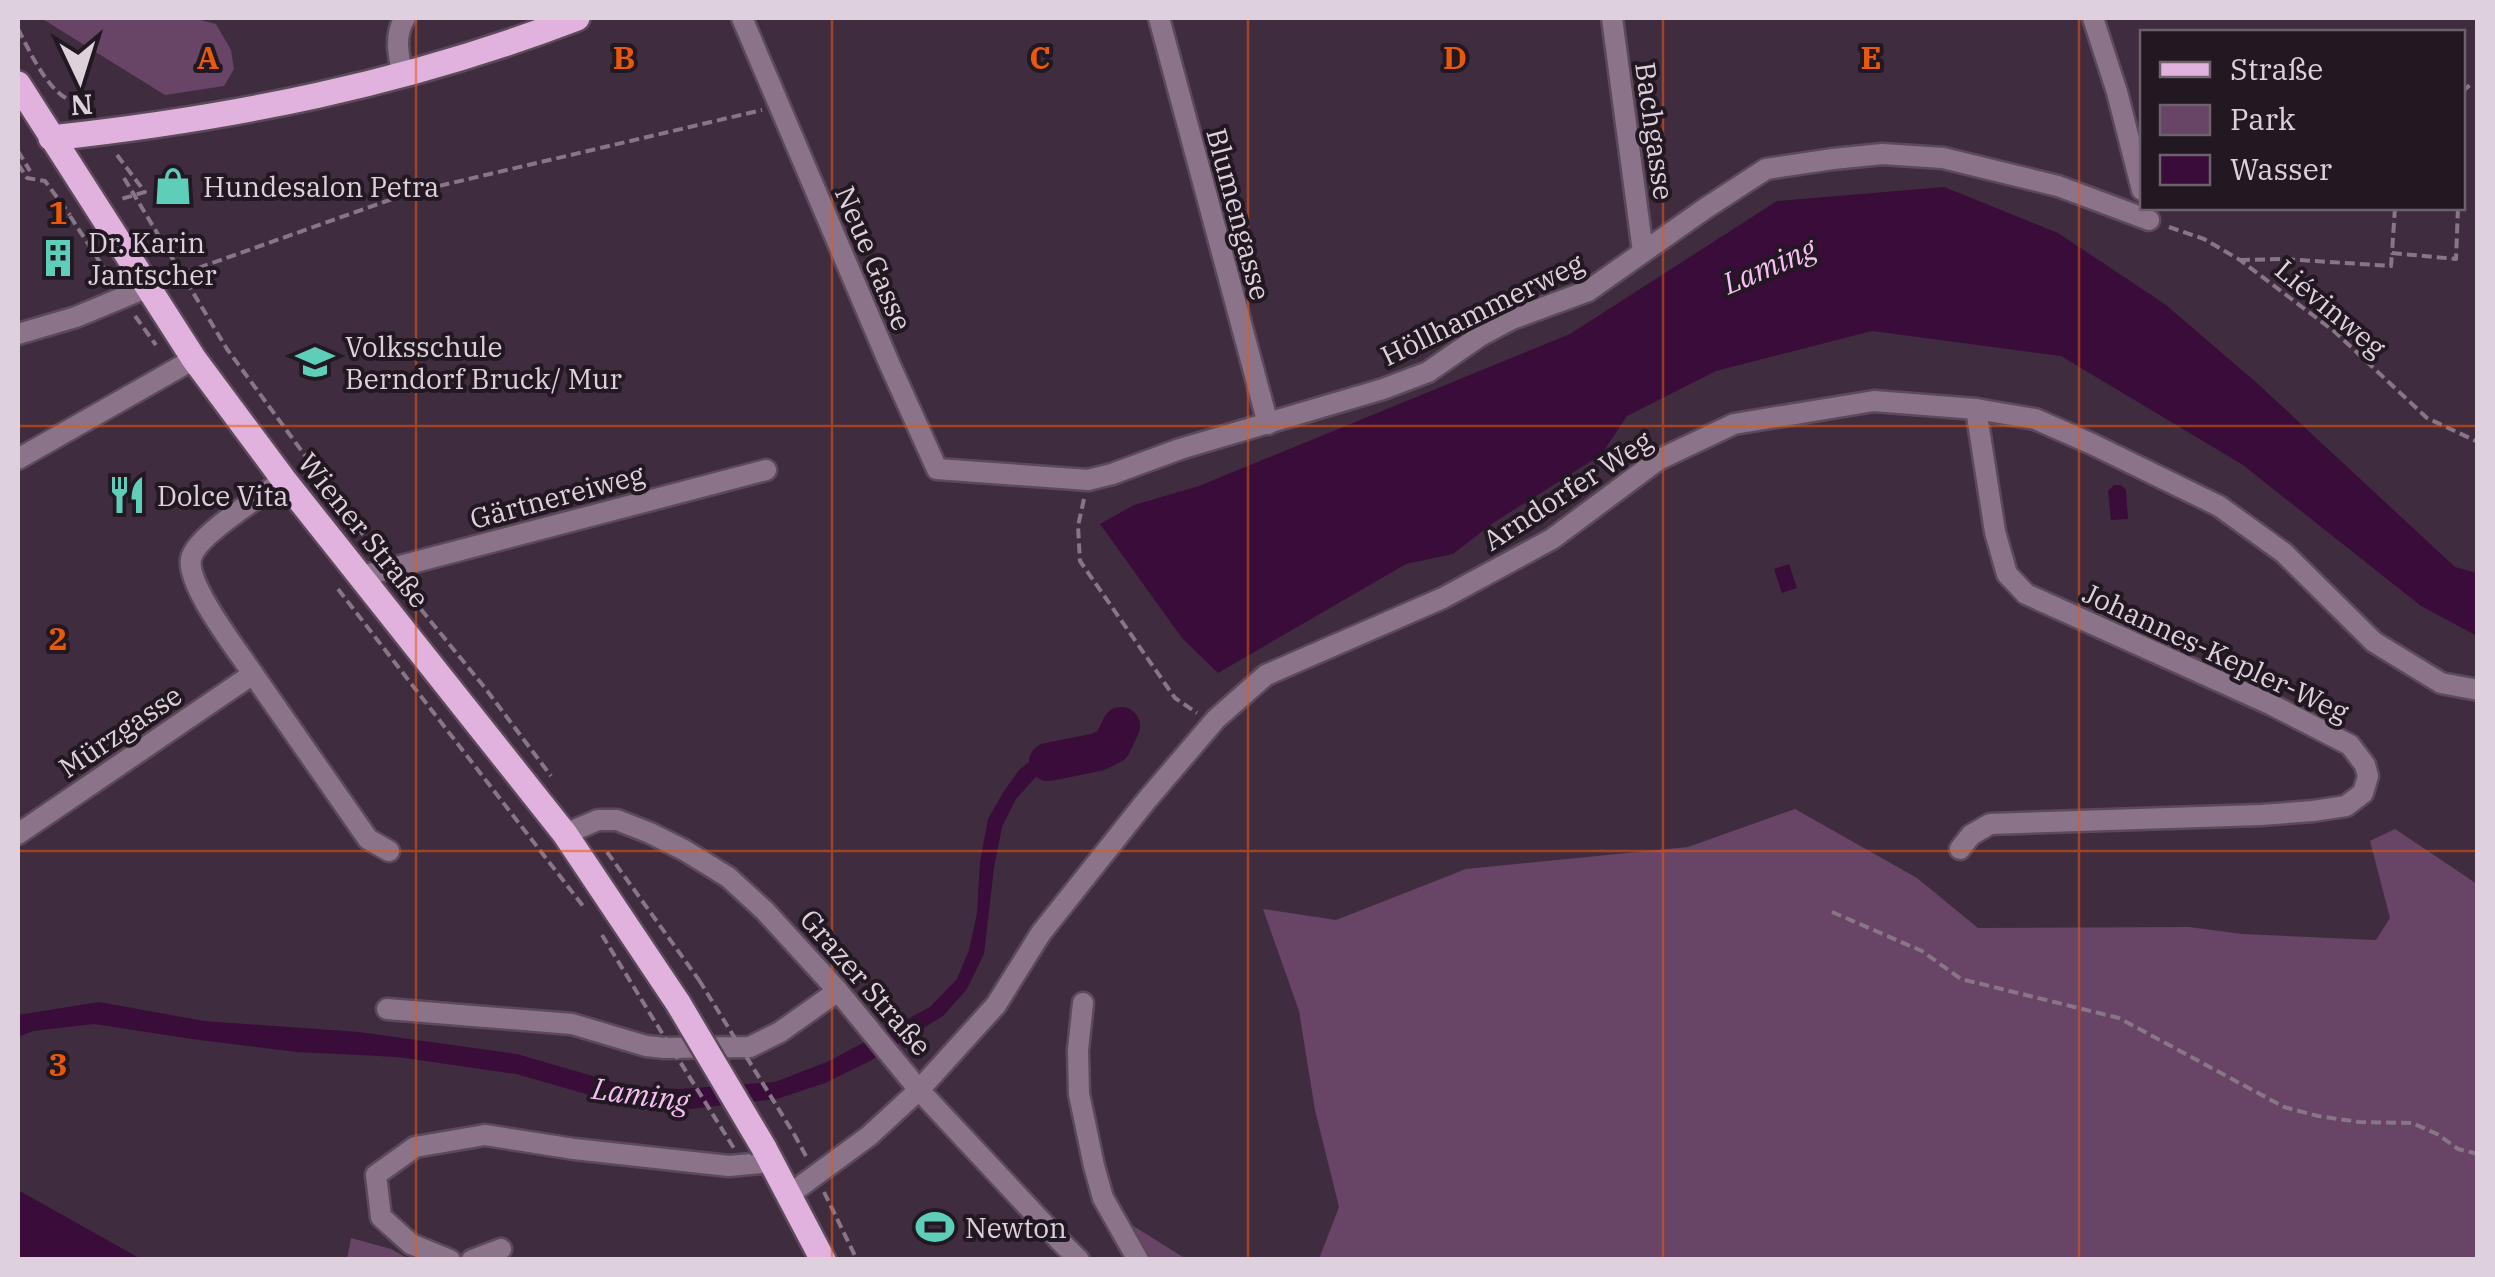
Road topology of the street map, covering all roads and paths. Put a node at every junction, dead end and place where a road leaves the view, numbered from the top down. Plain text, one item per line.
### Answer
1 (405, 18) edge
2 (577, 18) edge
3 (742, 18) edge
4 (1158, 18) edge
5 (1612, 18) edge
6 (2093, 18) edge
7 (403, 75) junction
8 (18, 84) edge
9 (2471, 84) dead end
10 (2465, 89) edge
11 (781, 106) junction
12 (51, 138) junction
13 (18, 152) edge
14 (18, 164) edge
15 (30, 171) dead end
16 (124, 178) dead end
17 (2140, 182) edge
18 (96, 206) junction
19 (2395, 210) edge
20 (2458, 210) edge
21 (2148, 214) edge
22 (1644, 252) junction
23 (2392, 253) junction
24 (2240, 260) junction
25 (182, 274) junction
26 (148, 287) junction
27 (18, 334) edge
28 (194, 360) junction
29 (1976, 408) junction
30 (1268, 424) junction
31 (2478, 442) edge
32 (18, 458) edge
33 (766, 470) dead end
34 (990, 473) joint
35 (284, 480) junction
36 (1088, 480) junction
37 (388, 569) junction
38 (362, 576) junction
39 (253, 674) junction
40 (2478, 690) edge
41 (1216, 719) junction
42 (553, 779) dead end
43 (576, 829) junction
44 (18, 834) edge
45 (1960, 849) dead end
46 (389, 851) dead end
47 (1832, 912) dead end
48 (838, 991) junction
49 (1083, 1003) dead end
50 (387, 1009) dead end
51 (649, 1012) dead end
52 (919, 1090) junction
53 (736, 1150) dead end
54 (2478, 1154) edge
55 (768, 1155) junction
56 (816, 1175) junction
57 (790, 1194) junction
58 (500, 1249) dead end
59 (450, 1260) edge
60 (472, 1260) edge
61 (823, 1260) edge
62 (857, 1260) edge
63 (1080, 1260) edge
64 (1138, 1260) edge

1 - 7 street
2 - 7 main road
3 - 11 street, Neue Gasse
4 - 30 street, Blumengasse
5 - 22 street, Bachgasse
6 - 17 street
7 - 12 main road
8 - 12 main road, Wiener Straße
9 - 10 path
11 - 25 path
11 - 34 street, Neue Gasse
12 - 18 main road, Wiener Straße
13 - 15 path
14 - 18 path
16 - 25 path
18 - 26 main road, Wiener Straße
19 - 23 path
20 - 23 path
21 - 22 street, Höllhammerweg
21 - 24 path, Liévinweg
22 - 30 street, Höllhammerweg
23 - 24 path
24 - 31 path, Liévinweg
25 - 37 path
26 - 27 street
26 - 28 main road, Wiener Straße
28 - 32 street
28 - 35 main road, Wiener Straße
29 - 40 street, Arndorfer Weg
29 - 41 street, Arndorfer Weg
29 - 45 street, Johannes-Kepler-Weg
30 - 36 street, Höllhammerweg
33 - 37 street, Gärtnereiweg
34 - 36 street, Höllhammerweg
35 - 38 main road, Wiener Straße
35 - 39 street
36 - 41 path
37 - 38 street, Gärtnereiweg
37 - 42 path
38 - 43 main road, Wiener Straße
39 - 44 street, Mürzgasse
39 - 46 street
41 - 52 street, Arndorfer Weg
43 - 48 street, Grazer Straße
43 - 55 main road, Wiener Straße, bridge
43 - 56 path, bridge
47 - 54 path
48 - 50 street
48 - 52 street, Grazer Straße
49 - 64 street
51 - 53 path, bridge
52 - 56 street, Arndorfer Weg
52 - 63 street, Grazer Straße
55 - 57 main road
55 - 59 street
56 - 57 street, Arndorfer Weg
56 - 62 path
57 - 61 main road
58 - 60 street

